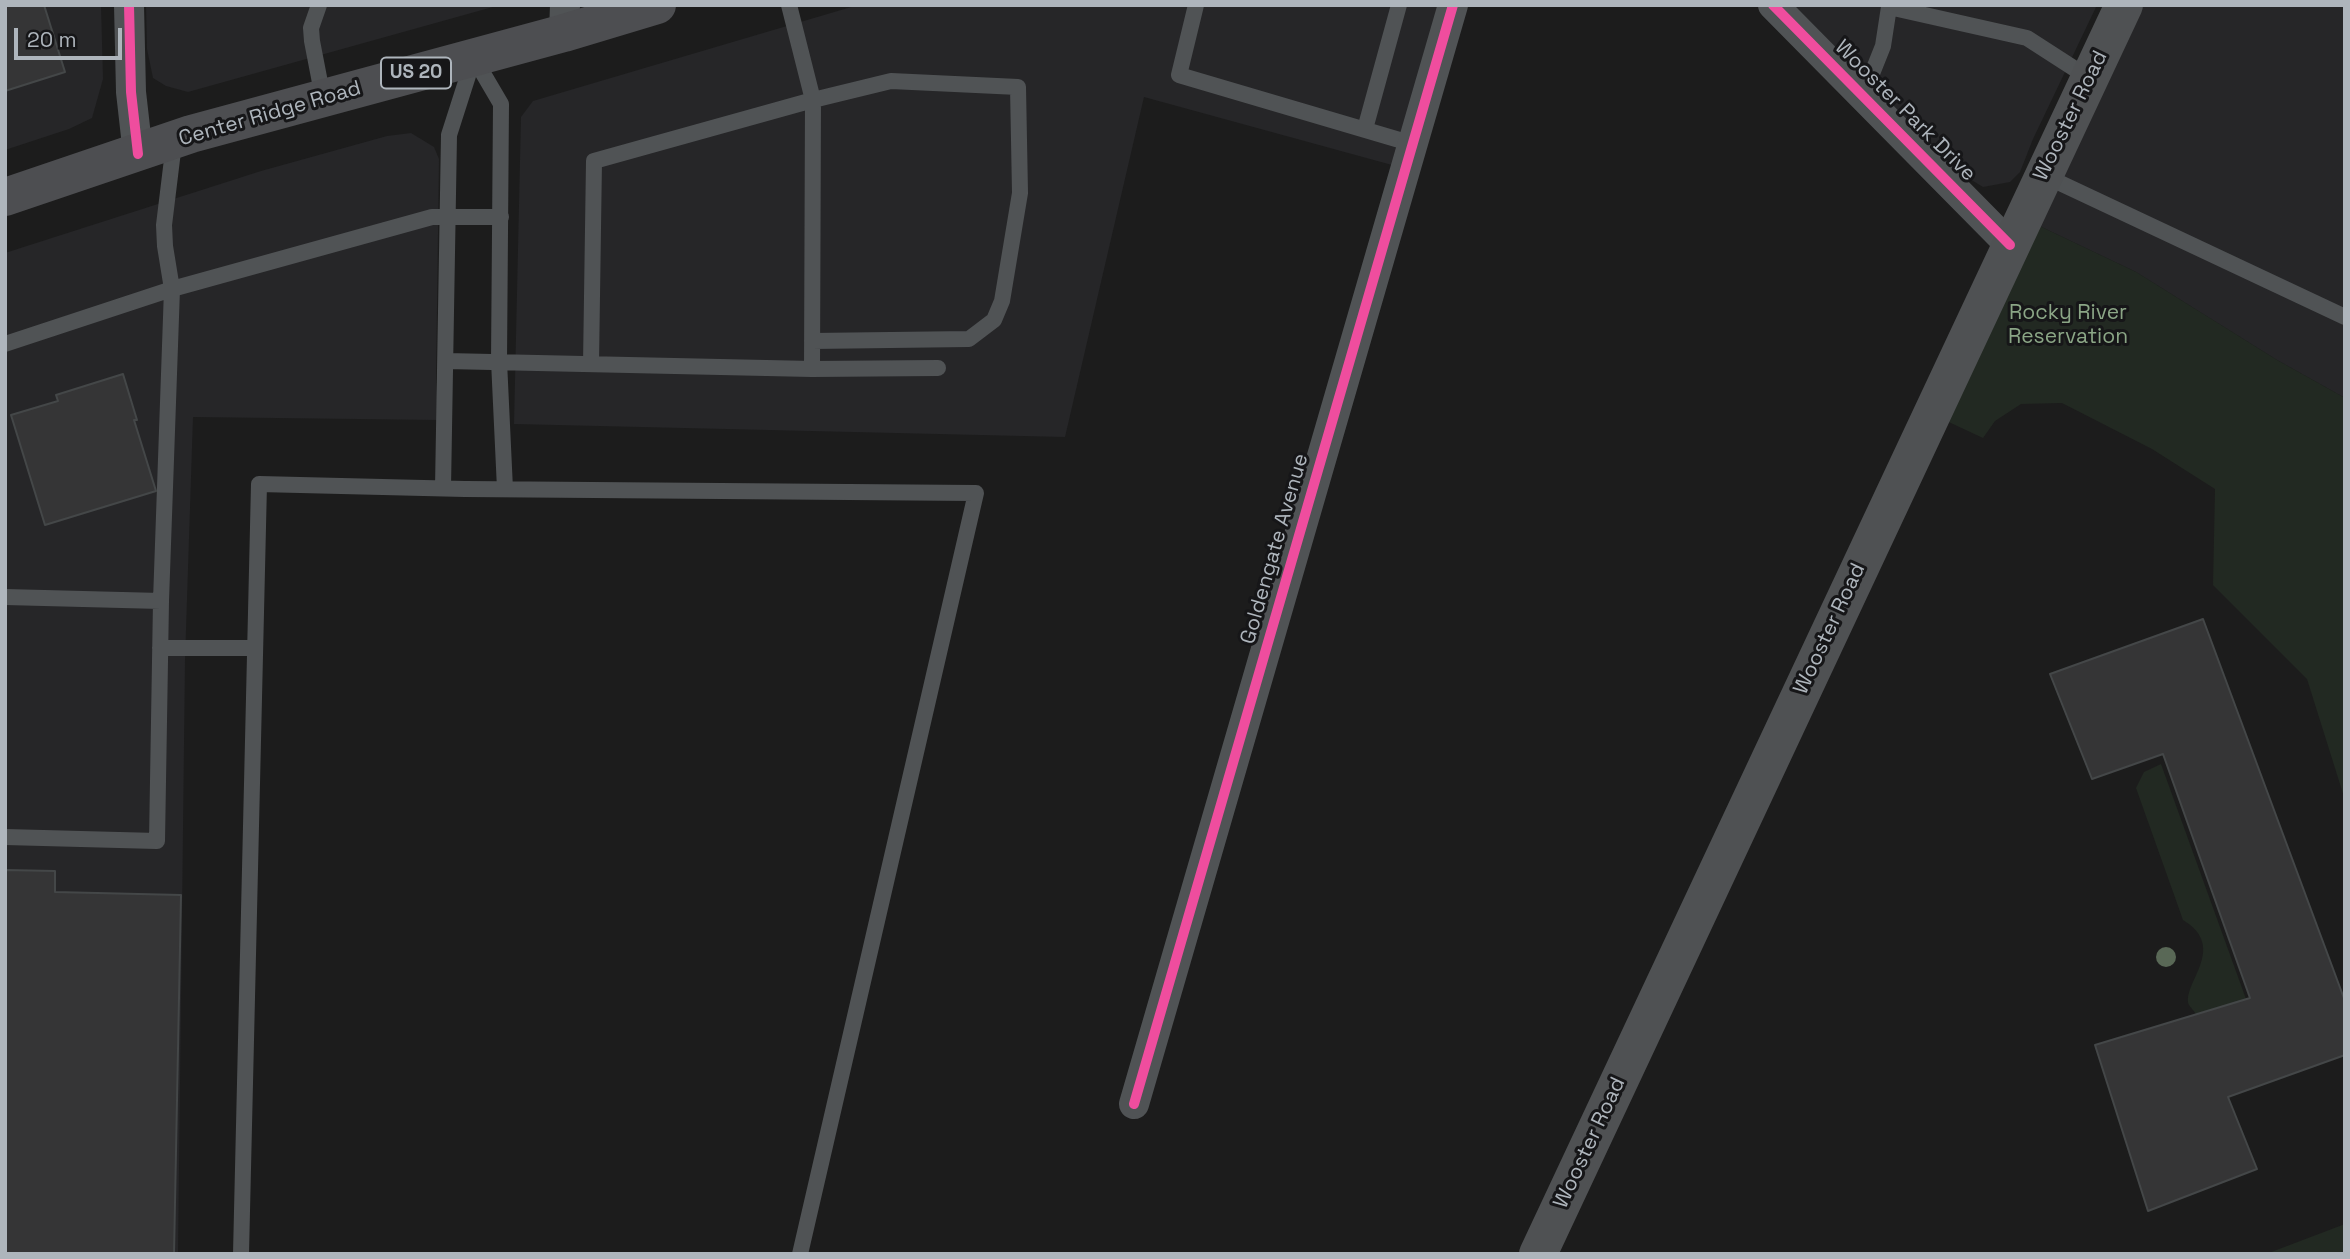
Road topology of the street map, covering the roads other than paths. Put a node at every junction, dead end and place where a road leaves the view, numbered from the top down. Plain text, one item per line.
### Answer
1 (129, 5) edge
2 (319, 5) edge
3 (657, 5) edge
4 (789, 5) edge
5 (1196, 5) edge
6 (1399, 5) edge
7 (1453, 5) edge
8 (1773, 5) edge
9 (2124, 5) edge
10 (1889, 6) edge
11 (1796, 17) edge
12 (564, 19) edge
13 (474, 57) junction
14 (2089, 78) junction
15 (1863, 96) junction
16 (323, 98) junction
17 (813, 100) junction
18 (1365, 129) junction
19 (174, 141) junction
20 (1413, 144) junction
21 (138, 154) junction
22 (2043, 174) junction
23 (5, 197) edge
24 (449, 216) junction
25 (501, 217) junction
26 (2010, 245) junction
27 (172, 289) junction
28 (2345, 317) edge
29 (812, 341) junction
30 (5, 344) edge
31 (446, 361) junction
32 (499, 361) junction
33 (591, 364) junction
34 (937, 368) dead end
35 (812, 369) junction
36 (443, 488) junction
37 (505, 489) junction
38 (5, 597) edge
39 (161, 601) junction
40 (160, 648) junction
41 (255, 648) junction
42 (5, 836) edge
43 (1134, 1104) dead end
44 (241, 1254) edge
45 (800, 1254) edge
46 (1538, 1254) edge

1 - 21 street
2 - 16 lane
3 - 12 main road, Center Ridge Road / US 20
4 - 17 lane
5 - 18 lane
6 - 18 lane
7 - 20 street, Goldengate Avenue
8 - 11 street, Wooster Park Drive
9 - 14 main road, Wooster Road
10 - 14 lane
10 - 15 lane
11 - 15 street, Wooster Park Drive
12 - 13 main road, Center Ridge Road / US 20
13 - 16 main road, Center Ridge Road / US 20
13 - 24 lane
13 - 25 lane
14 - 22 main road, Wooster Road
15 - 26 street, Wooster Park Drive
16 - 19 main road, Center Ridge Road / US 20
17 - 29 lane
17 - 29 lane
17 - 33 lane
18 - 20 lane
19 - 21 main road, Center Ridge Road / US 20
19 - 27 lane
20 - 43 street, Goldengate Avenue
21 - 23 main road, Center Ridge Road / US 20
22 - 26 main road, Wooster Road
22 - 28 lane
24 - 25 lane
24 - 27 lane
24 - 31 lane
25 - 32 lane
26 - 46 main road, Wooster Road
27 - 30 lane
27 - 39 lane
29 - 35 lane
31 - 32 lane
31 - 36 lane
32 - 33 lane
32 - 37 lane
33 - 35 lane
34 - 35 lane
36 - 37 lane
36 - 41 lane
37 - 45 lane
38 - 39 lane
39 - 40 lane
40 - 41 lane
40 - 42 lane
41 - 44 lane

